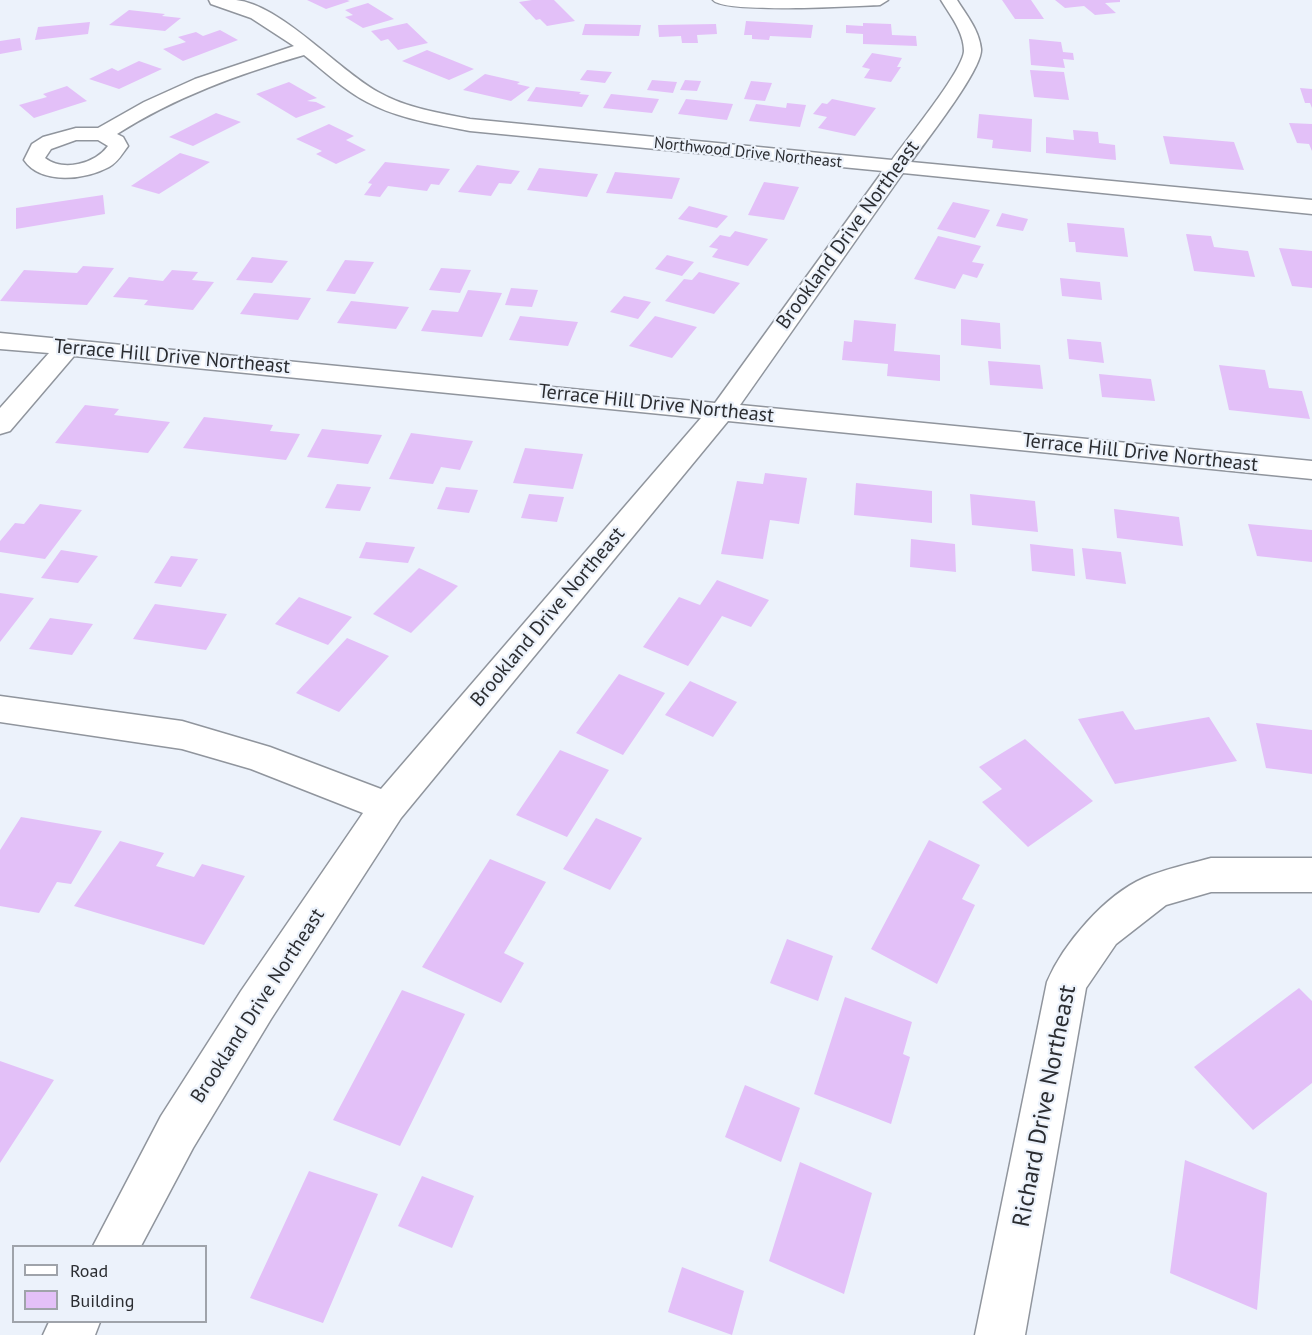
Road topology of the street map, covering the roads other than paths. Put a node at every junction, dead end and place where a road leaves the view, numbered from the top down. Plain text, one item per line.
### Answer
1 (217, 0) edge
2 (721, 0) edge
3 (880, 0) edge
4 (949, 0) edge
5 (308, 48) junction
6 (102, 134) dead end
7 (896, 168) junction
8 (1312, 207) edge
9 (0, 341) edge
10 (69, 346) junction
11 (723, 410) junction
12 (0, 425) edge
13 (1312, 470) edge
14 (0, 709) edge
15 (388, 807) junction
16 (1312, 875) edge
17 (117, 1245) edge
18 (1000, 1335) edge

1 - 5 street, Northwood Drive Northeast
2 - 3 street
4 - 7 street, Brookland Drive Northeast
5 - 6 street
5 - 7 street, Northwood Drive Northeast
7 - 8 street, Northwood Drive Northeast
7 - 11 street, Brookland Drive Northeast
9 - 10 street, Terrace Hill Drive Northeast
10 - 11 street, Terrace Hill Drive Northeast
10 - 12 street
11 - 13 street, Terrace Hill Drive Northeast
11 - 15 street, Brookland Drive Northeast
14 - 15 street
15 - 17 street, Brookland Drive Northeast
16 - 18 street, Richard Drive Northeast

